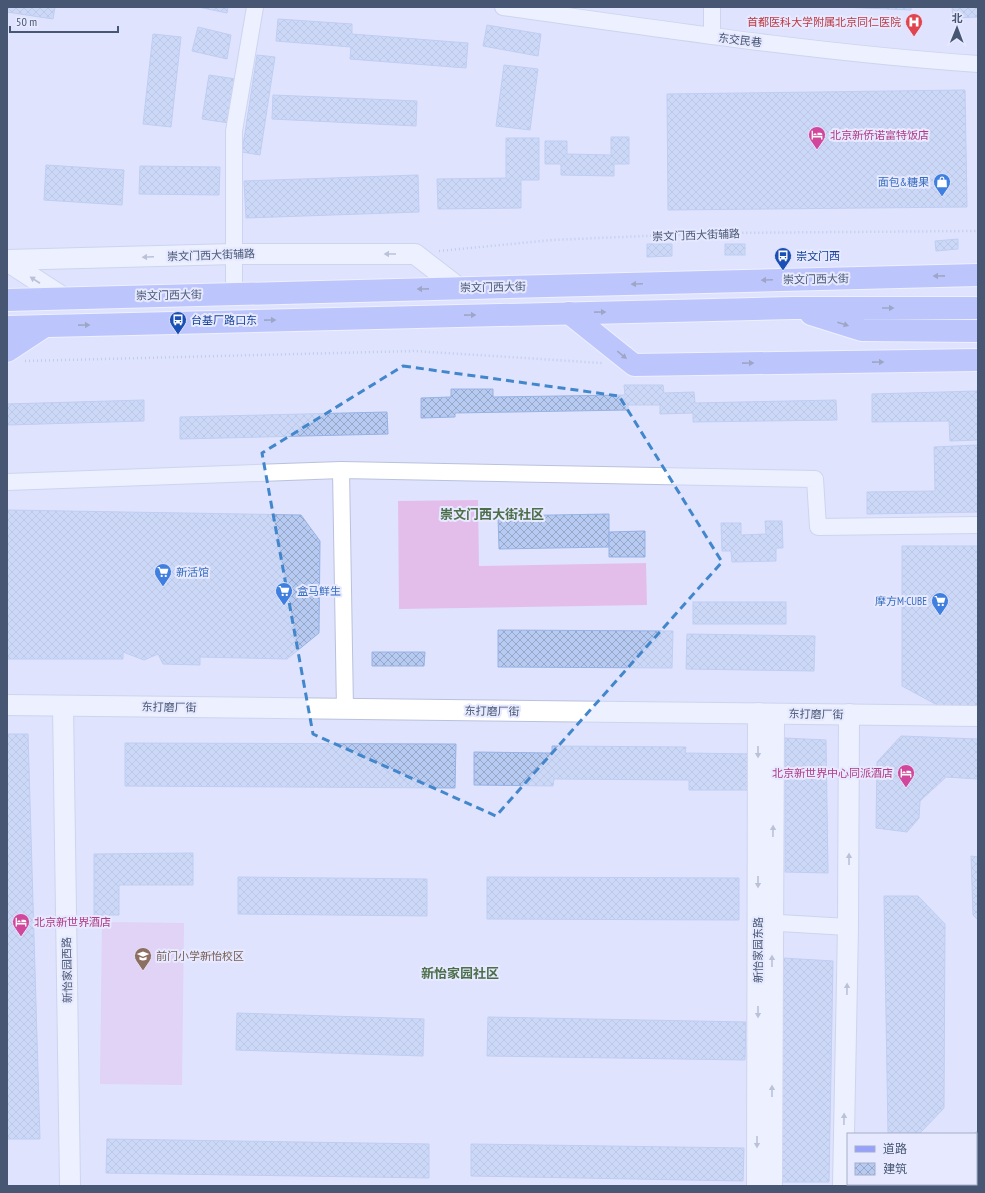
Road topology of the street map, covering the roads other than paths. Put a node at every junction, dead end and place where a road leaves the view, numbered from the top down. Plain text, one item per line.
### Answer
1 (255, 7) edge
2 (503, 7) edge
3 (712, 7) edge
4 (712, 36) junction
5 (978, 64) edge
6 (234, 254) junction
7 (7, 261) edge
8 (978, 275) edge
9 (459, 288) junction
10 (234, 294) junction
11 (64, 298) junction
12 (7, 300) edge
13 (793, 308) junction
14 (978, 308) edge
15 (570, 313) junction
16 (45, 326) junction
17 (7, 327) edge
18 (978, 331) edge
19 (15, 356) edge
20 (978, 360) edge
21 (341, 470) junction
22 (7, 482) edge
23 (978, 525) edge
24 (7, 705) edge
25 (63, 706) junction
26 (345, 709) junction
27 (766, 713) junction
28 (849, 714) junction
29 (978, 716) edge
30 (765, 922) junction
31 (848, 927) junction
32 (70, 1186) edge
33 (757, 1186) edge
34 (772, 1186) edge
35 (843, 1186) edge

1 - 6 street
2 - 4 street, 东交民巷
3 - 4 street
4 - 5 street, 东交民巷
6 -> 7 street, 崇文门西大街辅路
9 -> 6 street, 崇文门西大街辅路
6 - 10 street
11 -> 7 street
8 -> 9 main road, 崇文门西大街
9 -> 10 main road, 崇文门西大街
10 - 11 main road, 崇文门西大街
11 - 12 main road, 崇文门西大街
13 -> 14 main road
15 -> 13 main road
13 -> 18 main road
16 -> 15 main road
15 -> 20 main road
16 - 17 main road
16 - 19 main road
21 - 22 street
21 - 23 street
21 - 26 street
24 - 25 street, 东打磨厂街
25 - 26 street, 东打磨厂街
25 - 32 street, 新怡家园西路
26 - 27 street, 东打磨厂街
27 - 28 street, 东打磨厂街
27 - 30 street, 新怡家园东路
28 - 29 street, 东打磨厂街
31 -> 28 street
30 - 31 street
30 -> 33 street, 新怡家园东路
34 -> 30 street, 新怡家园东路
35 -> 31 street

